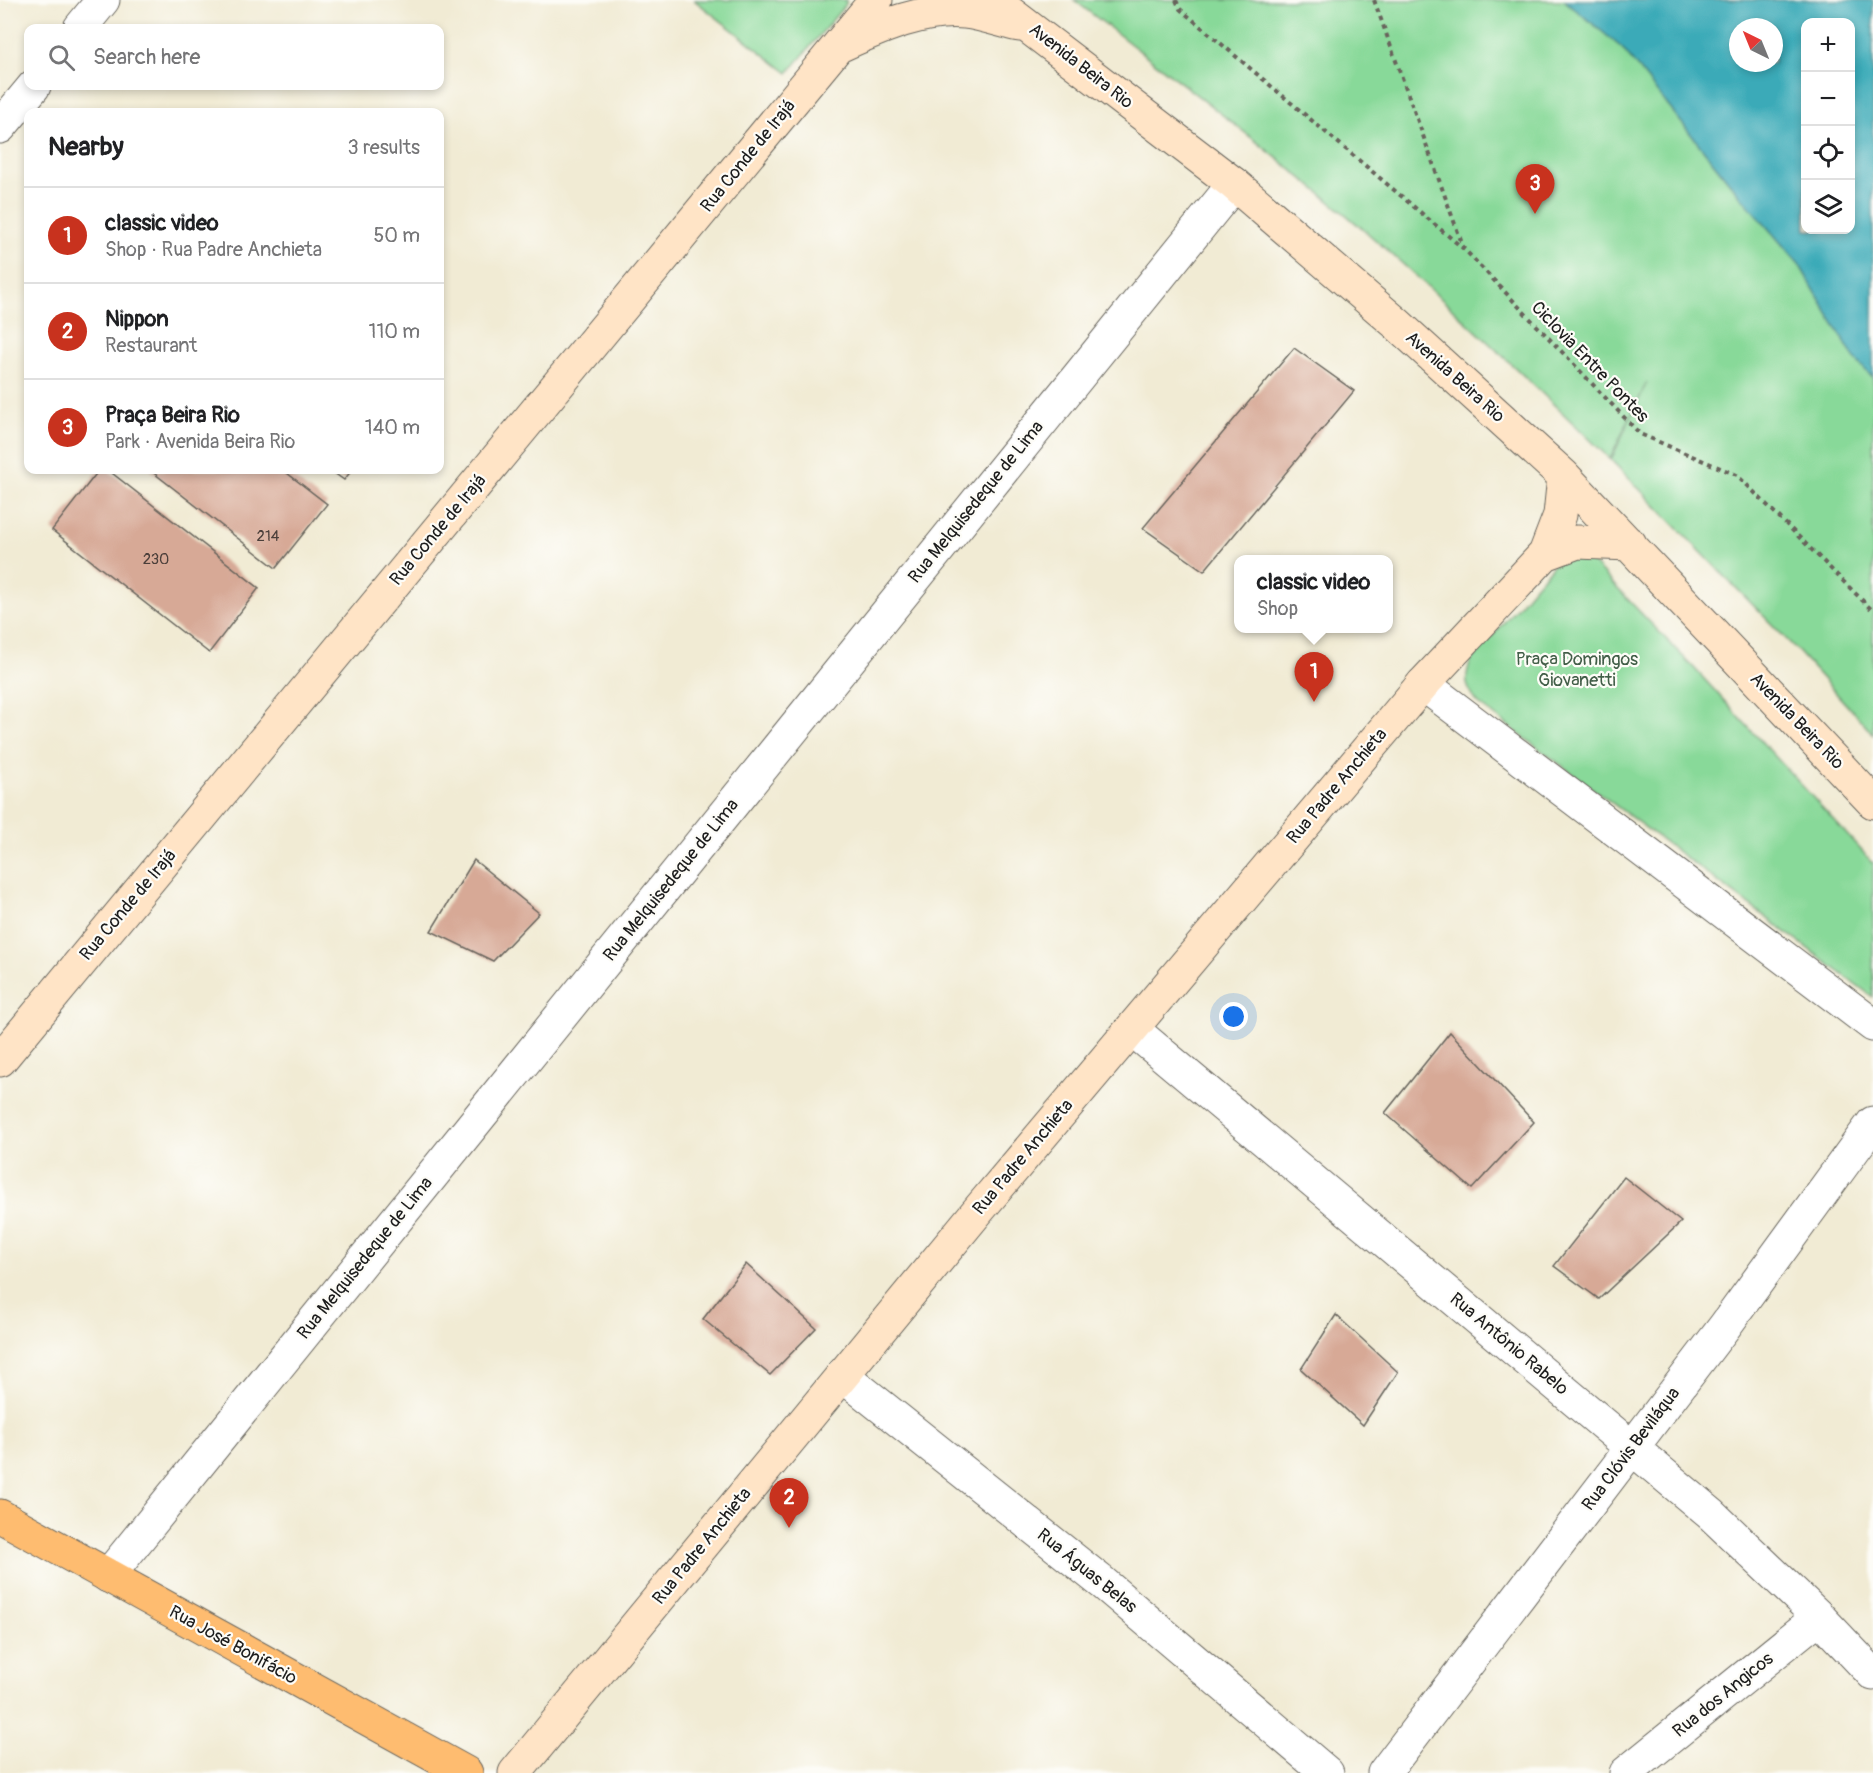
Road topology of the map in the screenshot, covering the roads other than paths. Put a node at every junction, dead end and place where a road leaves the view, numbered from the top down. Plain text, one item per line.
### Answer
1 (103, 0) edge
2 (856, 0) edge
3 (876, 0) edge
4 (993, 0) edge
5 (1027, 14) edge
6 (83, 24) edge
7 (838, 46) junction
8 (31, 90) edge
9 (0, 127) edge
10 (1234, 184) junction
11 (1564, 476) junction
12 (1630, 544) junction
13 (1545, 554) junction
14 (1423, 684) junction
15 (1873, 802) edge
16 (1873, 1025) edge
17 (1132, 1029) junction
18 (0, 1060) edge
19 (1873, 1123) edge
20 (842, 1375) junction
21 (1632, 1447) junction
22 (0, 1516) edge
23 (108, 1576) junction
24 (1819, 1617) junction
25 (1873, 1674) edge
26 (1634, 1771) edge
27 (466, 1773) edge
28 (515, 1773) edge
29 (1328, 1773) edge
30 (1384, 1773) edge

1 - 6 street
2 - 7 main road
3 - 7 main road, Rua Conde de Irajá
4 - 5 main road, Avenida Beira Rio
5 - 7 main road
5 - 10 main road, Avenida Beira Rio
7 - 18 main road, Rua Conde de Irajá
8 - 9 street
10 - 11 main road, Avenida Beira Rio
10 - 23 street, Rua Melquisedeque de Lima
11 - 12 main road, Avenida Beira Rio
11 - 13 main road, Rua Padre Anchieta
12 - 13 main road, Rua Padre Anchieta
12 - 15 main road, Avenida Beira Rio
13 - 14 main road, Rua Padre Anchieta
14 - 16 street
14 - 17 main road, Rua Padre Anchieta
17 - 20 main road, Rua Padre Anchieta
17 - 21 street, Rua Antônio Rabelo
19 - 21 street, Rua Clóvis Beviláqua
20 - 28 main road, Rua Padre Anchieta
20 - 29 street, Rua Águas Belas
21 - 24 street, Rua Antônio Rabelo
21 - 30 street, Rua Clóvis Beviláqua
22 - 23 main road, Rua José Bonifácio
23 - 27 main road, Rua José Bonifácio
24 - 25 street, Rua Antônio Rabelo
24 - 26 street, Rua dos Angicos

